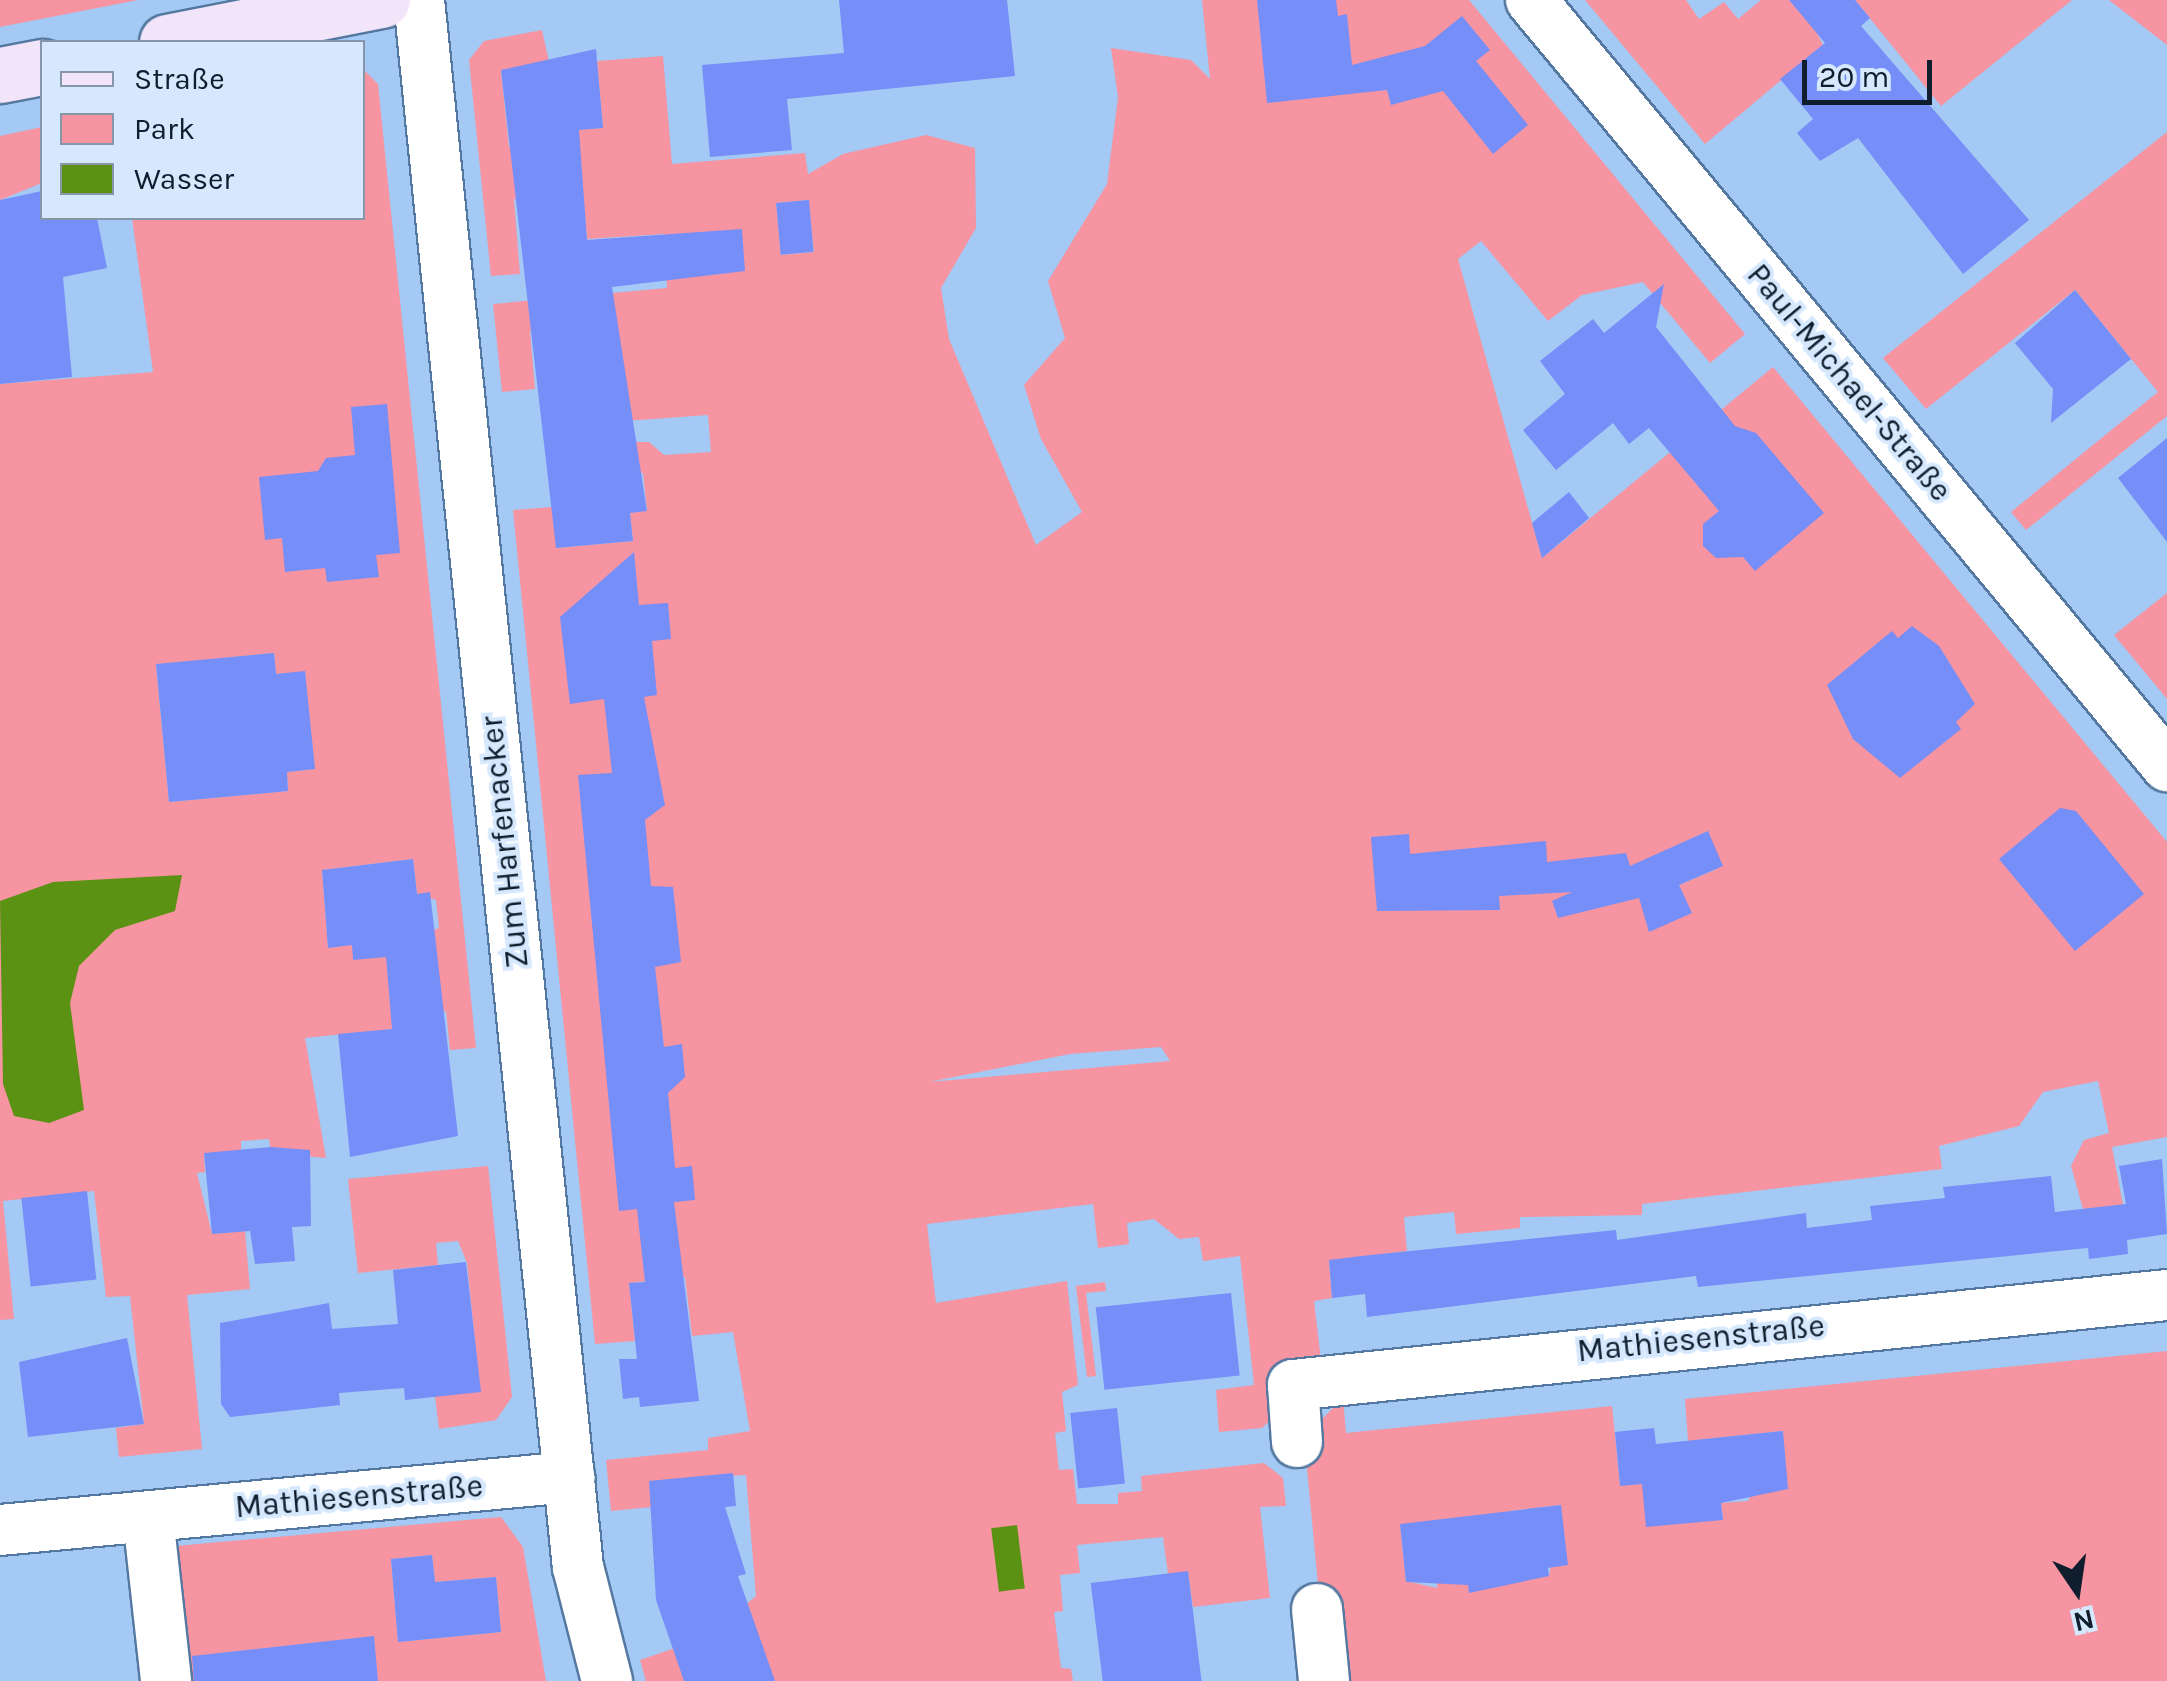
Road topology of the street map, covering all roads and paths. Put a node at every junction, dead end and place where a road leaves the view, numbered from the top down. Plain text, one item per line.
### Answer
1 (382, 0) edge
2 (419, 0) edge
3 (1531, 0) edge
4 (178, 40) edge
5 (40, 67) edge
6 (0, 75) edge
7 (2167, 766) edge
8 (2167, 1295) edge
9 (1297, 1442) dead end
10 (570, 1477) junction
11 (148, 1518) junction
12 (0, 1530) edge
13 (1317, 1609) dead end
14 (166, 1681) edge
15 (607, 1681) edge
16 (1324, 1681) edge

1 - 4 main road
2 - 10 street, Zum Harfenacker
3 - 7 street, Paul-Michael-Straße
5 - 6 main road
8 - 9 street, Mathiesenstraße
10 - 11 street, Mathiesenstraße
10 - 15 street, Zum Harfenacker
11 - 12 street, Mathiesenstraße
11 - 14 street
13 - 16 street

